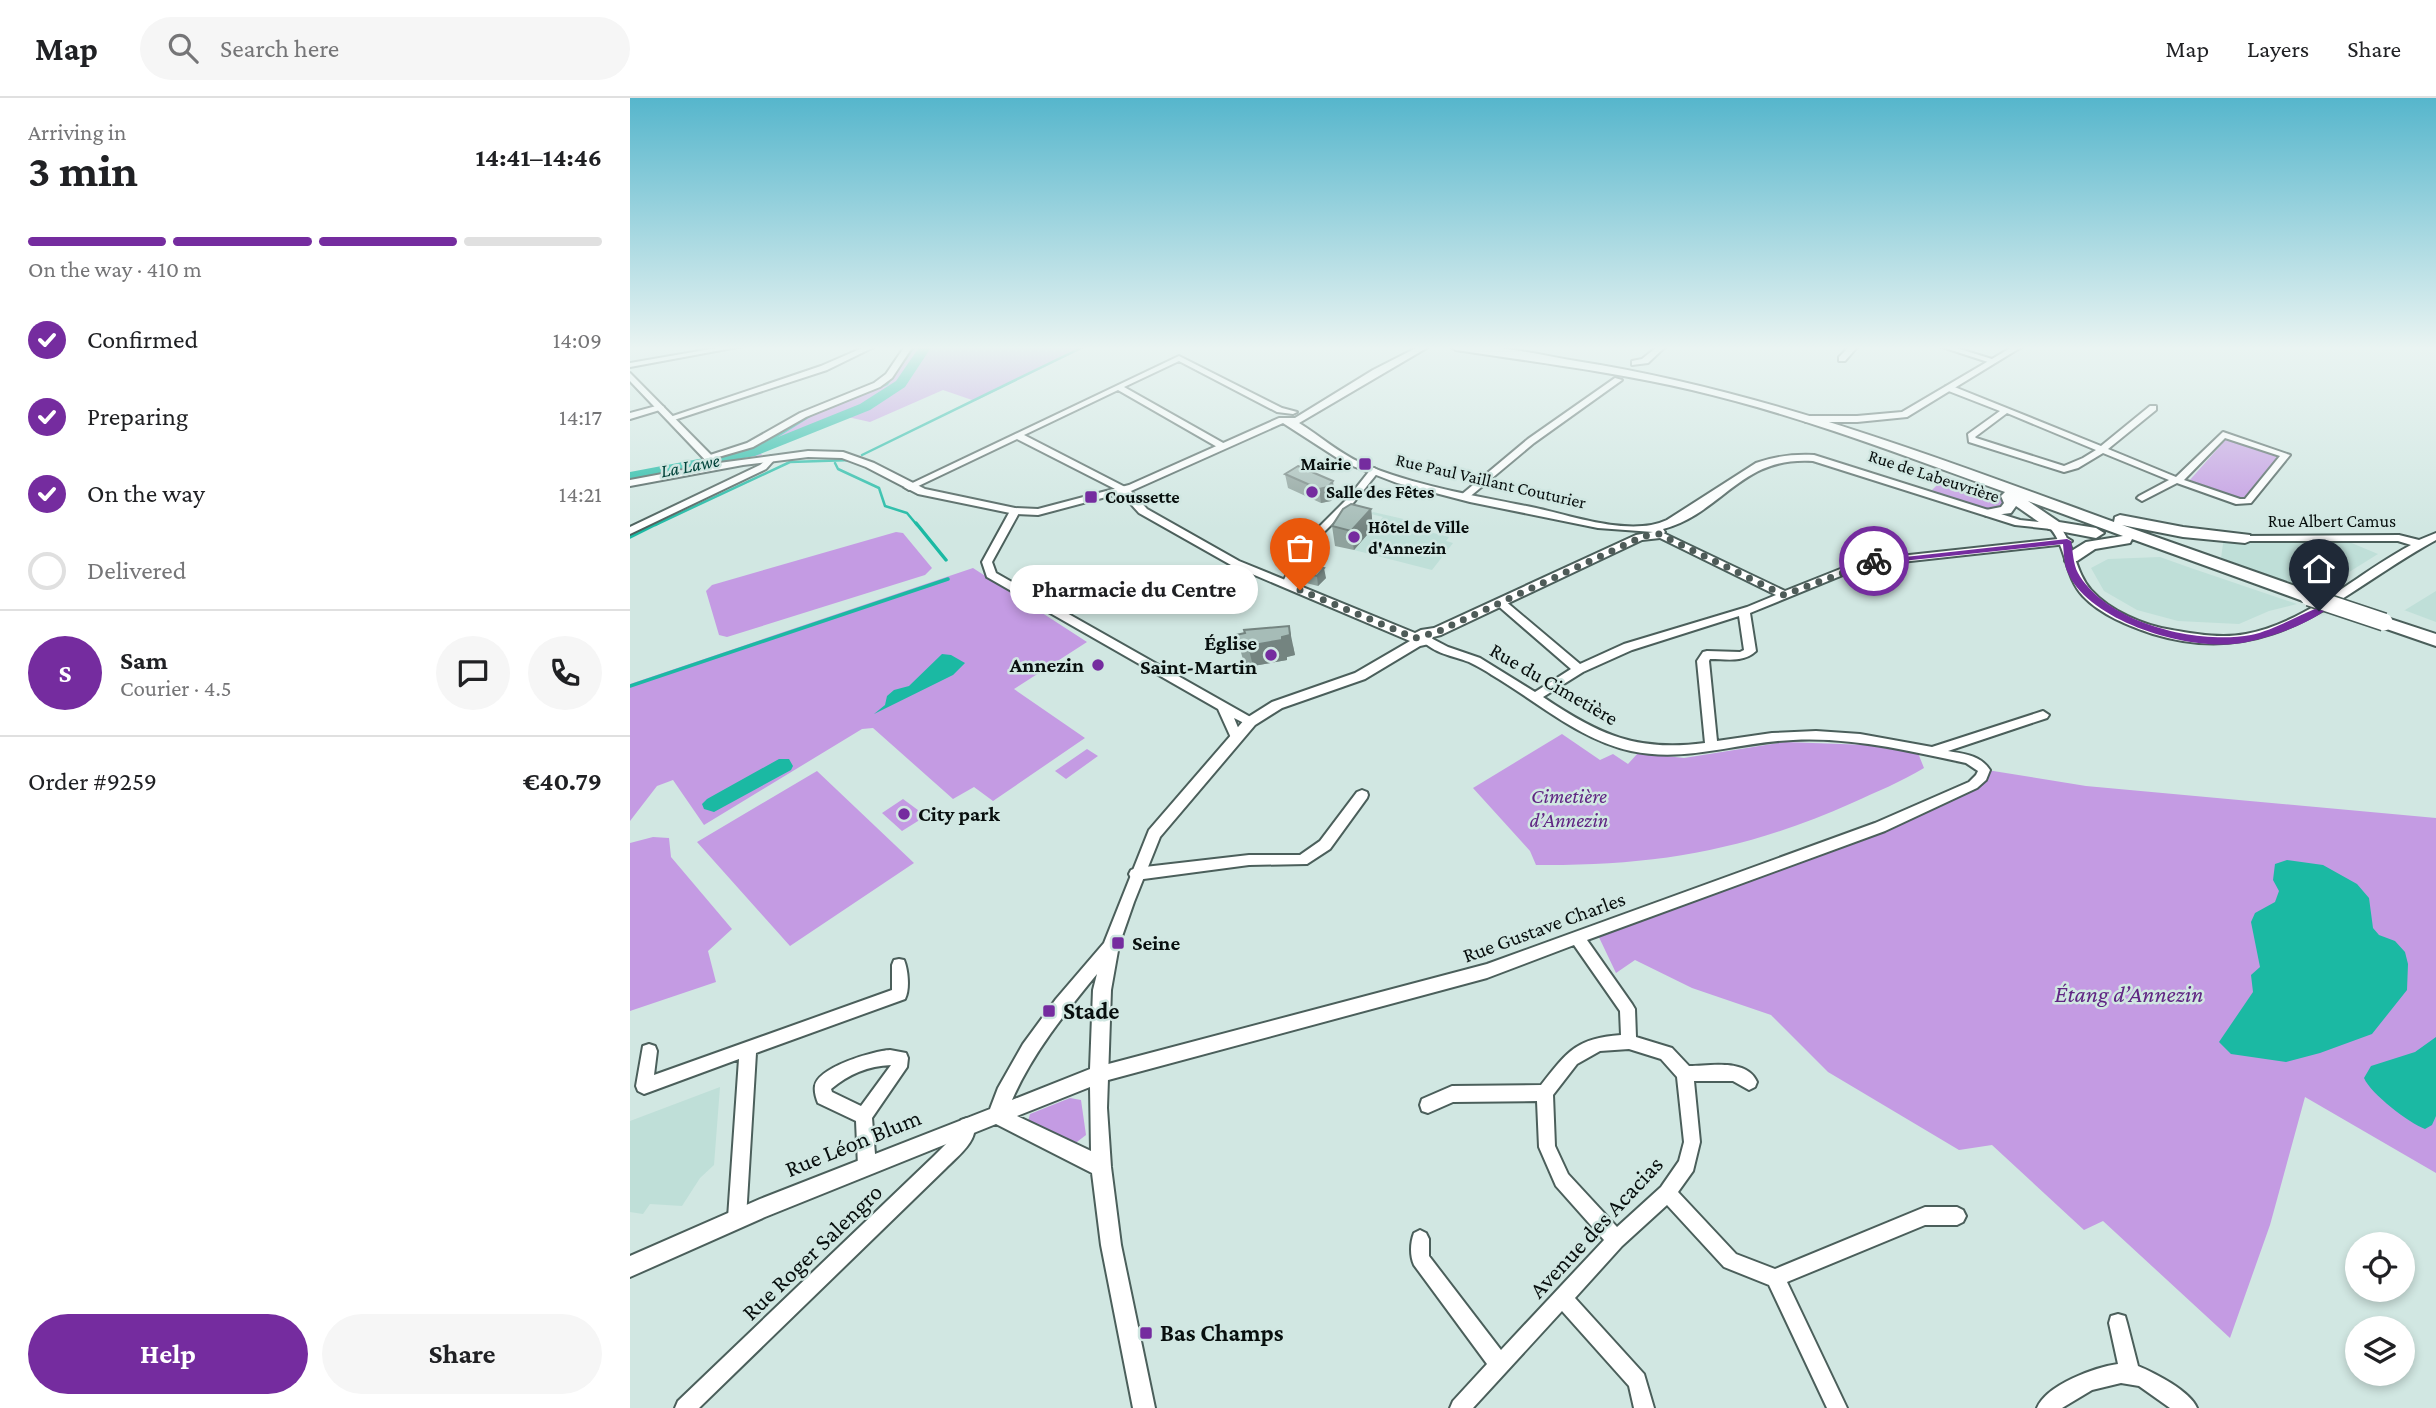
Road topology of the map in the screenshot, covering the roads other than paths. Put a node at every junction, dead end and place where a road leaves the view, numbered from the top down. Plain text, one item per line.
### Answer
1 (660, 407) joint
2 (704, 407) edge
3 (823, 407) edge
4 (1076, 407) edge
5 (1154, 407) edge
6 (1273, 407) edge
7 (1316, 407) edge
8 (1579, 407) edge
9 (1762, 407) edge
10 (1917, 407) edge
11 (1999, 407) edge
12 (2153, 408) dead end
13 (2006, 410) junction
14 (630, 416) edge
15 (1292, 417) junction
16 (671, 418) junction
17 (1806, 419) junction
18 (1857, 419) junction
19 (1017, 435) junction
20 (1859, 437) junction
21 (1223, 446) junction
22 (2101, 449) junction
23 (771, 459) junction
24 (712, 461) junction
25 (1374, 471) junction
26 (2176, 480) junction
27 (1981, 481) junction
28 (630, 483) edge
29 (909, 487) junction
30 (1124, 490) junction
31 (1464, 496) junction
32 (2008, 496) junction
33 (2141, 498) dead end
34 (1015, 511) junction
35 (1990, 513) junction
36 (2054, 526) junction
37 (630, 531) edge
38 (1657, 531) junction
39 (1643, 532) junction
40 (2436, 536) edge
41 (2245, 538) joint
42 (2381, 538) junction
43 (2399, 538) junction
44 (2125, 540) junction
45 (2067, 541) junction
46 (2414, 547) junction
47 (2071, 558) junction
48 (2226, 569) junction
49 (1287, 584) junction
50 (1784, 595) junction
51 (1500, 602) junction
52 (1744, 611) junction
53 (1422, 639) junction
54 (2436, 640) edge
55 (1579, 669) junction
56 (1535, 696) junction
57 (1224, 709) junction
58 (2043, 715) dead end
59 (1243, 729) junction
60 (1712, 748) junction
61 (1934, 751) junction
62 (1984, 770) joint
63 (1362, 795) dead end
64 (1136, 874) junction
65 (1578, 939) junction
66 (1111, 945) junction
67 (899, 965) dead end
68 (1629, 1042) junction
69 (748, 1049) junction
70 (649, 1051) dead end
71 (1685, 1074) junction
72 (1097, 1075) junction
73 (1749, 1082) dead end
74 (1545, 1093) junction
75 (1428, 1105) dead end
76 (997, 1114) junction
77 (864, 1116) junction
78 (967, 1126) junction
79 (1100, 1135) junction
80 (1078, 1154) junction
81 (867, 1166) junction
82 (1101, 1167) junction
83 (1667, 1193) junction
84 (1957, 1216) dead end
85 (737, 1218) junction
86 (1420, 1239) dead end
87 (1616, 1240) junction
88 (630, 1267) edge
89 (1775, 1278) junction
90 (1564, 1299) junction
91 (2118, 1323) dead end
92 (1499, 1363) junction
93 (2130, 1374) junction
94 (685, 1408) edge
95 (1144, 1408) edge
96 (1460, 1408) edge
97 (1644, 1408) edge
98 (1837, 1408) edge
99 (2047, 1408) edge
100 (2187, 1408) edge

1 - 14 street
1 - 16 street
2 - 16 street
3 - 24 street
4 - 19 street
5 - 21 street
6 - 15 street
7 - 15 street
8 - 31 street
9 - 17 main road
10 - 18 street
11 - 13 street
12 - 22 street
13 - 22 street
13 - 22 street
15 - 21 street
15 - 25 street, Rue Paul Vaillant Couturier
16 - 24 street
17 - 18 street
17 - 20 main road
18 - 20 street
19 - 29 street
19 - 30 street
20 - 27 main road
21 - 30 street
22 - 26 street
23 - 24 street
23 - 29 street
23 - 37 street
24 - 28 street
25 - 31 street, Rue Paul Vaillant Couturier
25 - 49 street
26 - 26 street
26 - 33 street
27 - 32 main road
27 - 41 main road
27 - 48 main road
29 - 34 street
30 - 34 street
30 - 49 street
31 - 39 street, Rue Paul Vaillant Couturier
32 - 35 main road
32 - 36 main road
34 - 57 street
35 - 36 street, Rue de Labeuvrière
35 - 38 street, Rue de Labeuvrière
36 - 44 main road
36 - 45 street
38 - 39 street, Rue de Labeuvrière
38 - 50 street
39 - 51 street
40 - 43 street
40 - 46 street
41 - 42 street, Rue Albert Camus
42 - 43 street, Rue Albert Camus
42 - 46 street
43 - 46 street, Rue Albert Camus
44 - 47 main road
44 - 48 main road
45 - 47 street
45 - 50 street
46 - 47 street
48 - 54 main road, bridge
49 - 53 street
50 - 52 street
51 - 53 street
51 - 55 street
52 - 55 street
52 - 60 street
53 - 56 street, Rue du Cimetière
53 - 59 street
55 - 56 street
56 - 60 street, Rue du Cimetière
57 - 59 street
57 - 59 street
58 - 61 street
59 - 64 street
60 - 61 street, Rue du Cimetière
61 - 62 street, Rue du Cimetière
62 - 65 street, Rue Gustave Charles
63 - 64 street
64 - 66 street
65 - 68 street
65 - 72 street, Rue Gustave Charles
66 - 72 street
66 - 76 street
67 - 69 street
68 - 71 street
68 - 74 street
69 - 70 street
69 - 85 street
71 - 73 street
71 - 83 street, Avenue des Acacias
72 - 76 street, Rue Léon Blum
72 - 79 street
74 - 75 street
74 - 87 street
76 - 78 street, Rue Léon Blum
76 - 80 street
77 - 77 street
77 - 81 street
78 - 81 street, Rue Léon Blum
78 - 94 street, Rue Roger Salengro
79 - 80 street
79 - 82 street
80 - 82 street
81 - 85 street, Rue Léon Blum
82 - 95 street
83 - 87 street, Avenue des Acacias
83 - 89 street
84 - 89 street
85 - 88 street, Rue Léon Blum
86 - 92 street
87 - 90 street, Avenue des Acacias
89 - 98 street
90 - 92 street, Avenue des Acacias
90 - 97 street
91 - 93 street
92 - 96 street, Avenue des Acacias
93 - 99 street
93 - 100 street

